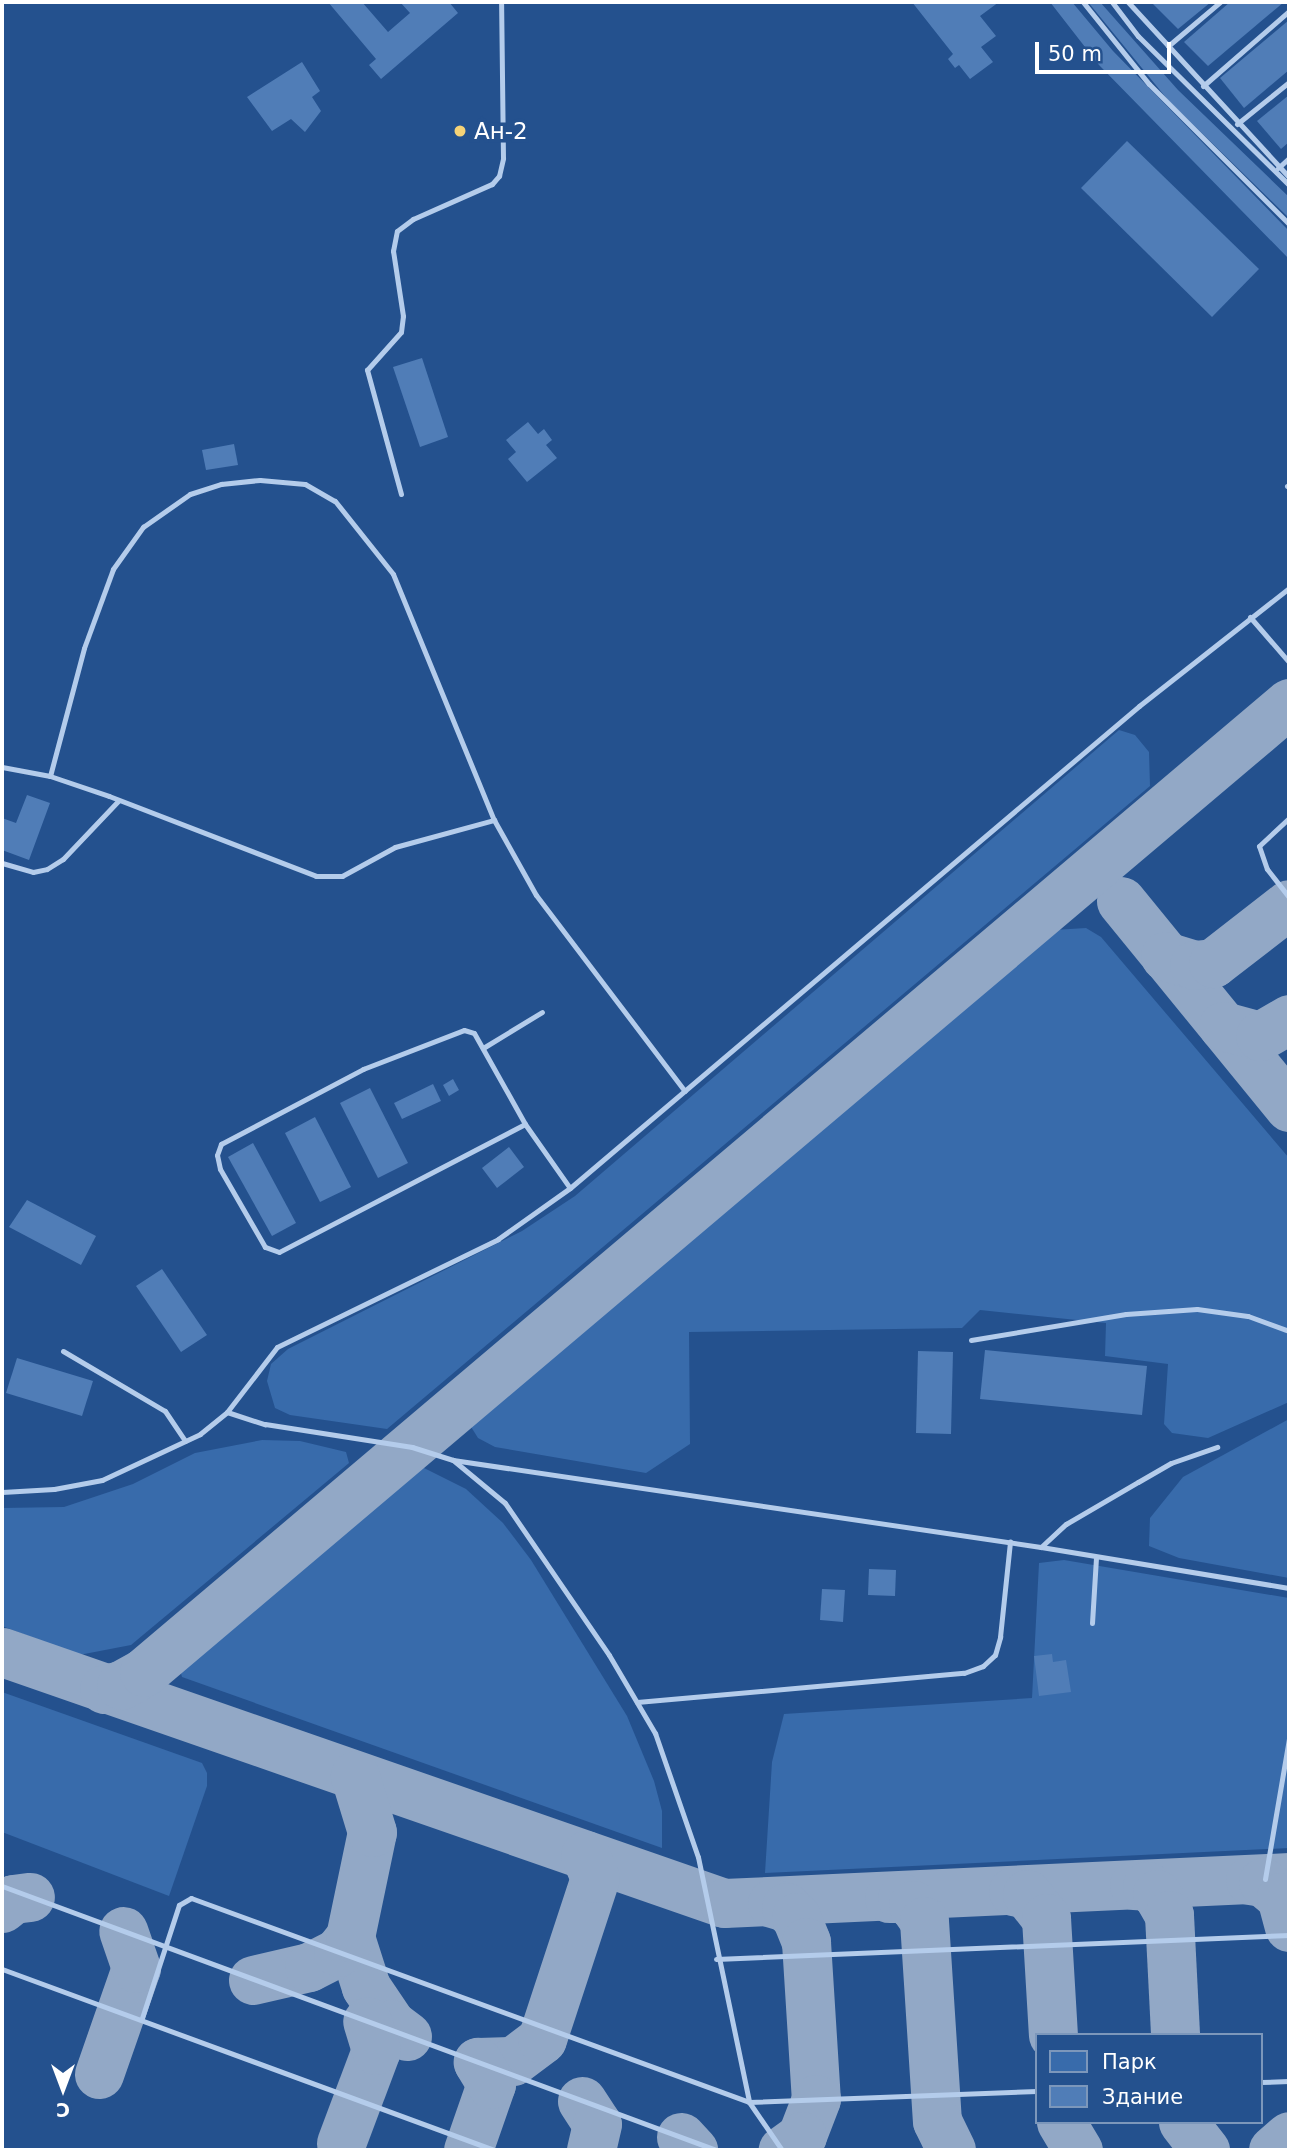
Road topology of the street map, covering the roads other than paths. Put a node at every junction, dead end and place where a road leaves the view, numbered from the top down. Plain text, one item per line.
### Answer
1 (501, 2) edge
2 (1083, 2) edge
3 (1112, 2) edge
4 (1128, 2) edge
5 (1220, 2) edge
6 (1289, 11) edge
7 (1168, 46) junction
8 (1289, 82) edge
9 (1203, 86) junction
10 (1237, 124) junction
11 (1289, 158) edge
12 (1278, 168) junction
13 (1289, 177) edge
14 (1289, 185) edge
15 (1289, 224) edge
16 (401, 494) dead end
17 (1289, 588) edge
18 (1250, 617) junction
19 (1289, 662) edge
20 (2, 767) edge
21 (50, 776) junction
22 (118, 801) junction
23 (1289, 818) edge
24 (494, 820) junction
25 (2, 863) edge
26 (1289, 897) edge
27 (542, 1012) dead end
28 (483, 1048) junction
29 (685, 1091) junction
30 (525, 1124) junction
31 (570, 1188) junction
32 (1289, 1331) edge
33 (971, 1340) dead end
34 (63, 1351) dead end
35 (227, 1412) junction
36 (185, 1441) junction
37 (1217, 1447) dead end
38 (453, 1460) junction
39 (2, 1492) edge
40 (1010, 1542) junction
41 (1041, 1546) junction
42 (1096, 1557) junction
43 (1289, 1588) edge
44 (1092, 1623) dead end
45 (637, 1702) junction
46 (1289, 1739) edge
47 (1265, 1879) dead end
48 (2, 1886) edge
49 (1289, 1935) edge
50 (165, 1947) junction
51 (716, 1959) junction
52 (2, 1969) edge
53 (142, 2018) junction
54 (1289, 2081) edge
55 (1263, 2082) edge
56 (1036, 2091) edge
57 (749, 2102) junction
58 (494, 2150) edge
59 (716, 2150) edge
60 (782, 2150) edge

1 - 16 lane
2 - 15 lane
3 - 14 lane
4 - 7 lane
5 - 7 lane
6 - 9 lane
7 - 9 lane
8 - 10 lane
9 - 10 lane
10 - 12 lane
11 - 12 lane
12 - 13 lane
17 - 18 lane
18 - 19 lane
18 - 29 lane
20 - 21 lane
21 - 22 lane
21 - 24 lane
22 - 24 lane
22 - 25 lane
23 - 26 lane
24 - 29 lane
27 - 28 lane
28 - 30 lane
28 - 30 lane
29 - 31 lane
30 - 31 lane
31 - 35 lane
32 - 33 lane
34 - 36 lane
35 - 36 lane
35 - 38 lane
36 - 39 lane
37 - 41 lane
38 - 40 lane
38 - 45 lane
40 - 41 lane
40 - 45 lane
41 - 42 lane
42 - 43 lane
42 - 44 lane
45 - 51 lane
46 - 47 lane
48 - 50 lane
49 - 51 lane
50 - 53 lane
50 - 57 lane
50 - 59 lane
51 - 57 lane
52 - 53 lane
53 - 58 lane
54 - 55 lane
56 - 57 lane
57 - 60 lane

